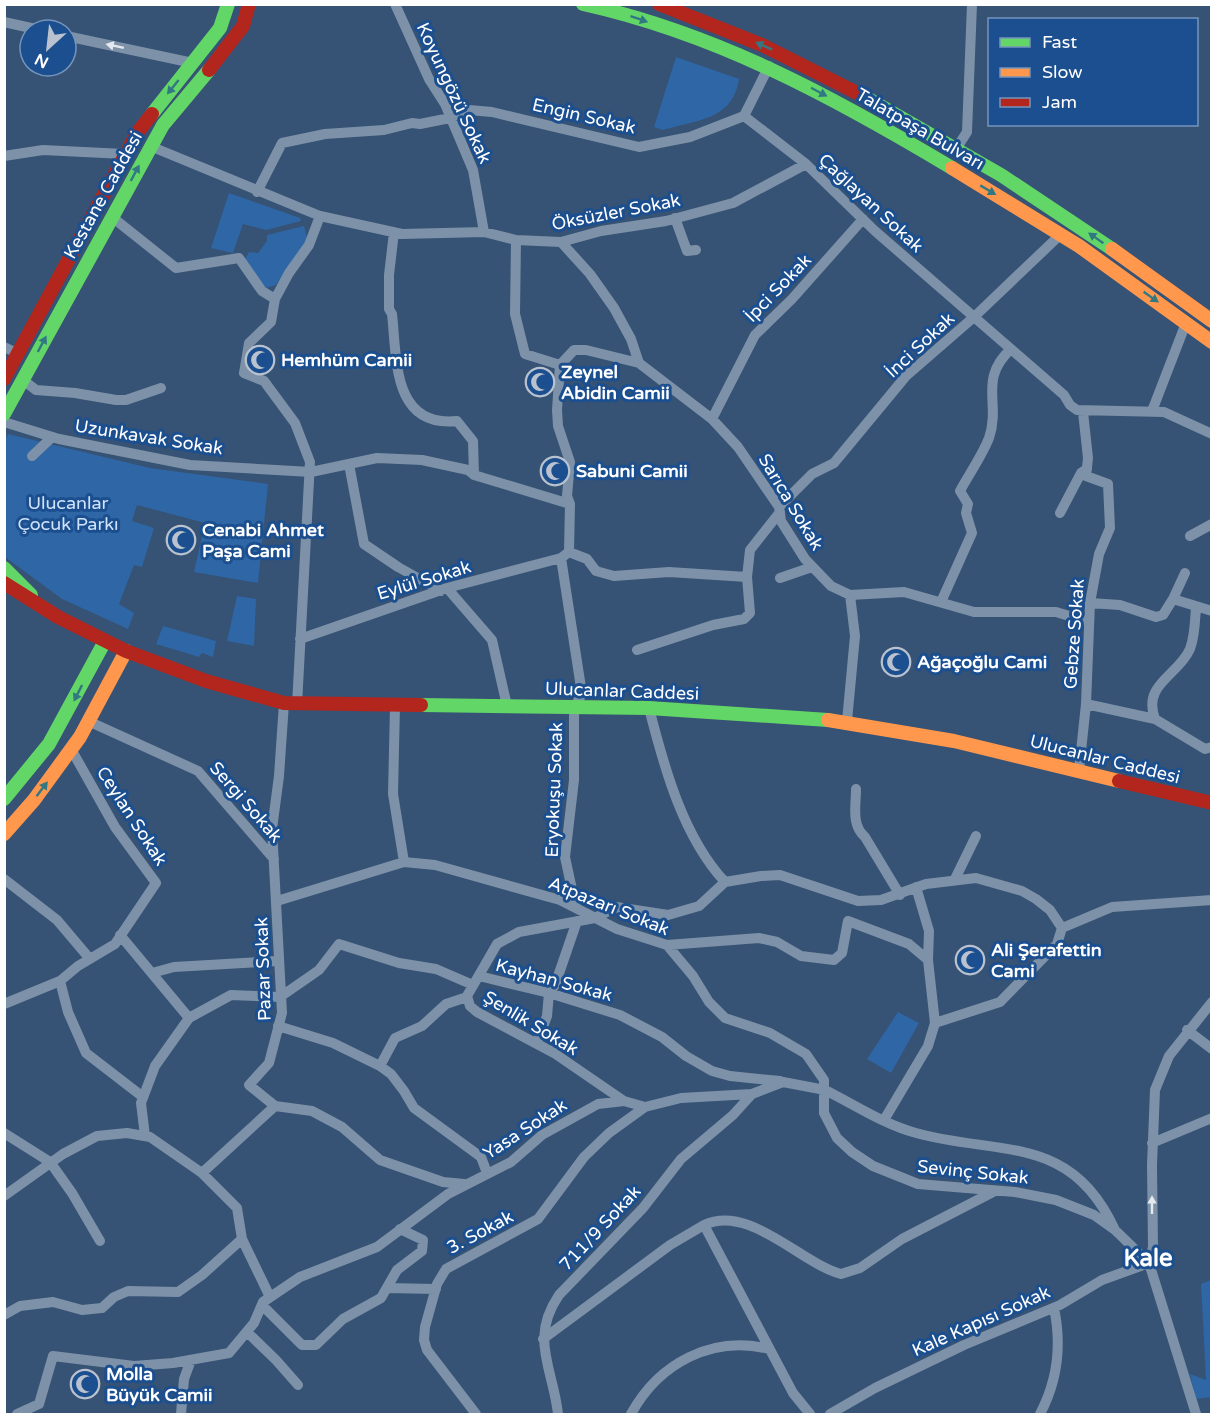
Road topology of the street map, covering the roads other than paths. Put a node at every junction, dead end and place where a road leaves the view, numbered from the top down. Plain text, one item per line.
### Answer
1 (228, 4) edge
2 (249, 4) edge
3 (395, 4) edge
4 (583, 4) edge
5 (659, 4) edge
6 (972, 4) edge
7 (78, 39) edge
8 (193, 63) junction
9 (769, 66) junction
10 (744, 116) junction
11 (450, 118) junction
12 (150, 146) junction
13 (956, 149) junction
14 (124, 154) junction
15 (4, 156) edge
16 (806, 164) junction
17 (257, 192) junction
18 (320, 216) junction
19 (112, 217) junction
20 (675, 218) junction
21 (863, 219) junction
22 (394, 232) junction
23 (484, 232) junction
24 (1062, 234) junction
25 (516, 240) junction
26 (561, 242) junction
27 (696, 250) dead end
28 (275, 299) junction
29 (974, 317) junction
30 (1212, 321) edge
31 (1186, 323) junction
32 (1212, 342) edge
33 (4, 347) edge
34 (1011, 349) junction
35 (19, 354) junction
36 (639, 363) junction
37 (560, 365) junction
38 (4, 379) edge
39 (23, 380) junction
40 (161, 388) dead end
41 (1152, 411) junction
42 (1083, 412) junction
43 (4, 414) edge
44 (712, 419) junction
45 (4, 422) edge
46 (1212, 434) edge
47 (52, 437) junction
48 (32, 456) dead end
49 (349, 464) junction
50 (1087, 469) junction
51 (311, 472) junction
52 (474, 475) junction
53 (570, 504) junction
54 (780, 510) junction
55 (1060, 513) dead end
56 (1212, 524) edge
57 (1190, 536) dead end
58 (565, 555) junction
59 (812, 567) junction
60 (4, 568) edge
61 (1185, 573) dead end
62 (747, 577) junction
63 (780, 578) dead end
64 (4, 583) edge
65 (444, 590) junction
66 (850, 595) junction
67 (1173, 599) junction
68 (941, 602) junction
69 (1090, 603) junction
70 (41, 606) junction
71 (1196, 607) junction
72 (1212, 611) edge
73 (1089, 622) junction
74 (300, 639) junction
75 (105, 641) junction
76 (637, 650) dead end
77 (126, 651) junction
78 (291, 704) junction
79 (1086, 704) junction
80 (395, 706) junction
81 (507, 706) junction
82 (574, 708) junction
83 (649, 708) junction
84 (1155, 719) junction
85 (847, 721) junction
86 (88, 722) junction
87 (1212, 747) edge
88 (71, 749) junction
89 (1079, 770) junction
90 (856, 789) dead end
91 (4, 799) edge
92 (1212, 803) edge
93 (4, 834) edge
94 (976, 836) dead end
95 (274, 860) junction
96 (405, 862) junction
97 (4, 879) edge
98 (955, 879) junction
99 (725, 882) junction
100 (916, 887) junction
101 (900, 895) junction
102 (1212, 900) edge
103 (277, 901) junction
104 (576, 908) junction
105 (595, 918) junction
106 (577, 921) junction
107 (1062, 928) junction
108 (120, 935) junction
109 (667, 945) junction
110 (90, 959) junction
111 (928, 960) junction
112 (278, 961) junction
113 (152, 973) junction
114 (60, 981) junction
115 (476, 981) junction
116 (549, 993) junction
117 (4, 994) edge
118 (22, 996) junction
119 (280, 997) junction
120 (467, 997) junction
121 (1212, 1002) edge
122 (4, 1004) edge
123 (189, 1018) junction
124 (935, 1023) junction
125 (278, 1026) junction
126 (1187, 1030) junction
127 (537, 1044) junction
128 (1212, 1049) edge
129 (380, 1066) junction
130 (783, 1082) junction
131 (825, 1090) junction
132 (752, 1094) junction
133 (143, 1097) junction
134 (624, 1101) junction
135 (275, 1106) junction
136 (645, 1107) junction
137 (1212, 1118) edge
138 (884, 1120) junction
139 (4, 1133) edge
140 (145, 1136) junction
141 (1152, 1143) junction
142 (50, 1162) junction
143 (202, 1173) junction
144 (487, 1173) junction
145 (466, 1184) junction
146 (994, 1192) junction
147 (4, 1196) edge
148 (704, 1225) junction
149 (400, 1229) junction
150 (1115, 1230) junction
151 (242, 1239) junction
152 (100, 1241) dead end
153 (1149, 1263) junction
154 (387, 1288) junction
155 (436, 1289) junction
156 (266, 1301) junction
157 (1054, 1308) junction
158 (4, 1315) edge
159 (247, 1332) junction
160 (543, 1339) junction
161 (769, 1349) junction
162 (190, 1360) junction
163 (298, 1386) dead end
164 (632, 1412) edge
165 (17, 1414) edge
166 (181, 1414) edge
167 (476, 1414) edge
168 (558, 1414) edge
169 (810, 1414) edge
170 (830, 1414) edge
171 (1040, 1414) edge
172 (1196, 1414) edge

1 - 8 main road, Kestane Caddesi
2 - 12 main road, Kestane Caddesi
3 - 11 street, Koyungözü Sokak
4 -> 9 main road, Talatpaşa Bulvarı
13 -> 5 main road, Talatpaşa Bulvarı
6 - 13 street
8 -> 7 street
8 -> 14 main road, Kestane Caddesi
9 - 10 street
9 -> 24 main road, Talatpaşa Bulvarı
10 - 11 street, Engin Sokak
10 - 16 street, Çağlayan Sokak
11 - 17 street, Engin Sokak
11 - 23 street, Koyungözü Sokak
12 - 17 street, Öksüzler Sokak
19 -> 12 main road, Kestane Caddesi
30 -> 13 main road, Talatpaşa Bulvarı
14 - 15 street
14 - 35 main road, Kestane Caddesi
16 - 20 street, Öksüzler Sokak
16 - 21 street, Çağlayan Sokak
17 - 18 street, Öksüzler Sokak
18 - 22 street, Öksüzler Sokak
18 - 28 street
19 - 28 street
39 -> 19 main road, Kestane Caddesi
20 - 26 street, Öksüzler Sokak
20 - 27 street
21 - 29 street, Çağlayan Sokak
21 - 44 street, İpci Sokak
22 - 23 street, Öksüzler Sokak
22 - 52 street
23 - 25 street, Öksüzler Sokak
24 - 29 street, İnci Sokak
24 -> 31 main road, Talatpaşa Bulvarı
25 - 26 street, Öksüzler Sokak
25 - 37 street
26 - 36 street
28 - 51 street
29 - 34 street, Çağlayan Sokak
29 - 54 street, İnci Sokak
31 - 32 main road, Talatpaşa Bulvarı
31 - 41 street
33 - 35 street
34 - 42 street, Çağlayan Sokak
34 - 68 street
35 - 38 main road, Kestane Caddesi
36 - 37 street
36 - 44 street, Sarıca Sokak
37 - 53 street, Eryokuşu Sokak
39 - 40 street
39 - 43 main road, Kestane Caddesi
41 - 42 street
41 - 46 street
42 - 50 street
44 - 54 street, Sarıca Sokak
45 - 47 street, Uzunkavak Sokak
47 - 48 street
47 - 51 street, Uzunkavak Sokak
49 - 51 street, Uzunkavak Sokak
49 - 52 street, Uzunkavak Sokak
49 - 65 street
50 - 55 street
50 - 69 street, Gebze Sokak
51 - 74 street
52 - 53 street, Uzunkavak Sokak
53 - 58 street, Eryokuşu Sokak
54 - 59 street, Sarıca Sokak
54 - 62 street
56 - 57 street
58 - 62 street
58 - 65 street, Eylül Sokak
58 - 82 street, Eryokuşu Sokak
59 - 63 street
59 - 66 street, Sarıca Sokak
60 - 70 main road, Ulucanlar Caddesi
61 - 67 street
62 - 76 street
64 - 70 main road, Ulucanlar Caddesi
65 - 74 street, Eylül Sokak
65 - 81 street
66 - 68 street
66 - 85 street
67 - 69 street
67 - 71 street
68 - 73 street
69 - 73 street, Gebze Sokak
70 - 75 main road, Ulucanlar Caddesi
71 - 72 street
71 - 84 street
73 - 79 street, Gebze Sokak
74 - 78 street
75 - 77 main road, Ulucanlar Caddesi
75 -> 91 main road
77 - 78 main road, Ulucanlar Caddesi
77 - 86 main road
78 - 80 main road, Ulucanlar Caddesi
78 - 95 street
79 - 84 street
79 - 89 street, Gebze Sokak
80 - 81 main road, Ulucanlar Caddesi
80 - 96 street
81 - 82 main road, Ulucanlar Caddesi
82 - 83 main road, Ulucanlar Caddesi
82 - 104 street, Eryokuşu Sokak
83 - 85 main road, Ulucanlar Caddesi
83 - 99 street
84 - 87 street
85 - 89 main road, Ulucanlar Caddesi
86 - 88 main road
86 - 95 street, Sergi Sokak
93 -> 88 main road
88 - 108 street, Ceylan Sokak
89 - 92 main road, Ulucanlar Caddesi
90 - 101 street
94 - 98 street
95 - 103 street, Sergi Sokak
96 - 103 street, Atpazarı Sokak
96 - 104 street, Atpazarı Sokak
97 - 110 street
98 - 100 street
98 - 107 street
99 - 101 street
99 - 105 street, Şenlik Sokak
100 - 101 street
100 - 111 street
102 - 107 street
103 - 112 street, Pazar Sokak
104 - 105 street, Atpazarı Sokak
105 - 106 street, Şenlik Sokak
105 - 109 street, Atpazarı Sokak
106 - 115 street, Şenlik Sokak
106 - 116 street
107 - 124 street
108 - 110 street, Ceylan Sokak
108 - 113 street
109 - 111 street
109 - 131 street, Atpazarı Sokak
110 - 114 street, Ceylan Sokak
111 - 124 street
112 - 113 street
112 - 119 street, Pazar Sokak
113 - 123 street
114 - 118 street, Ceylan Sokak
114 - 133 street
115 - 116 street, Kayhan Sokak
115 - 119 street, Kayhan Sokak
115 - 120 street, Şenlik Sokak
116 - 127 street
116 - 130 street, Kayhan Sokak
117 - 118 street
118 - 122 street, Ceylan Sokak
119 - 123 street
119 - 125 street, Pazar Sokak
120 - 127 street, Şenlik Sokak
120 - 129 street
121 - 126 street
123 - 133 street
124 - 138 street
125 - 129 street, Pazar Sokak
125 - 135 street
126 - 128 street
126 - 141 street
127 - 134 street, Şenlik Sokak
129 - 144 street, Pazar Sokak
130 - 131 street
130 - 132 street, Yasa Sokak
131 - 138 street
131 - 146 street, Sevinç Sokak
132 - 136 street, Yasa Sokak
132 - 160 street, 711/9 Sokak
133 - 140 street
134 - 136 street, Yasa Sokak
134 - 144 street, Yasa Sokak
135 - 143 street
135 - 145 street
136 - 155 street, 3. Sokak
137 - 141 street
138 - 150 street
139 - 142 street
140 - 142 street
140 - 143 street
153 -> 141 street
142 - 147 street
142 - 152 street
143 - 151 street
144 - 145 street, Yasa Sokak
145 - 149 street, Yasa Sokak
146 - 148 street
146 - 150 street, Sevinç Sokak
148 - 160 street
148 - 161 street
149 - 154 street
149 - 156 street, Yasa Sokak
150 - 153 street, Sevinç Sokak
151 - 156 street
151 - 158 street
153 - 157 street, Kale Kapısı Sokak
153 - 172 street
154 - 155 street
154 - 156 street
155 - 167 street, 3. Sokak
156 - 159 street
157 - 170 street, Kale Kapısı Sokak
157 - 171 street
159 - 162 street
159 - 163 street
160 - 168 street, 711/9 Sokak
161 - 164 street
161 - 169 street
162 - 165 street
162 - 166 street

